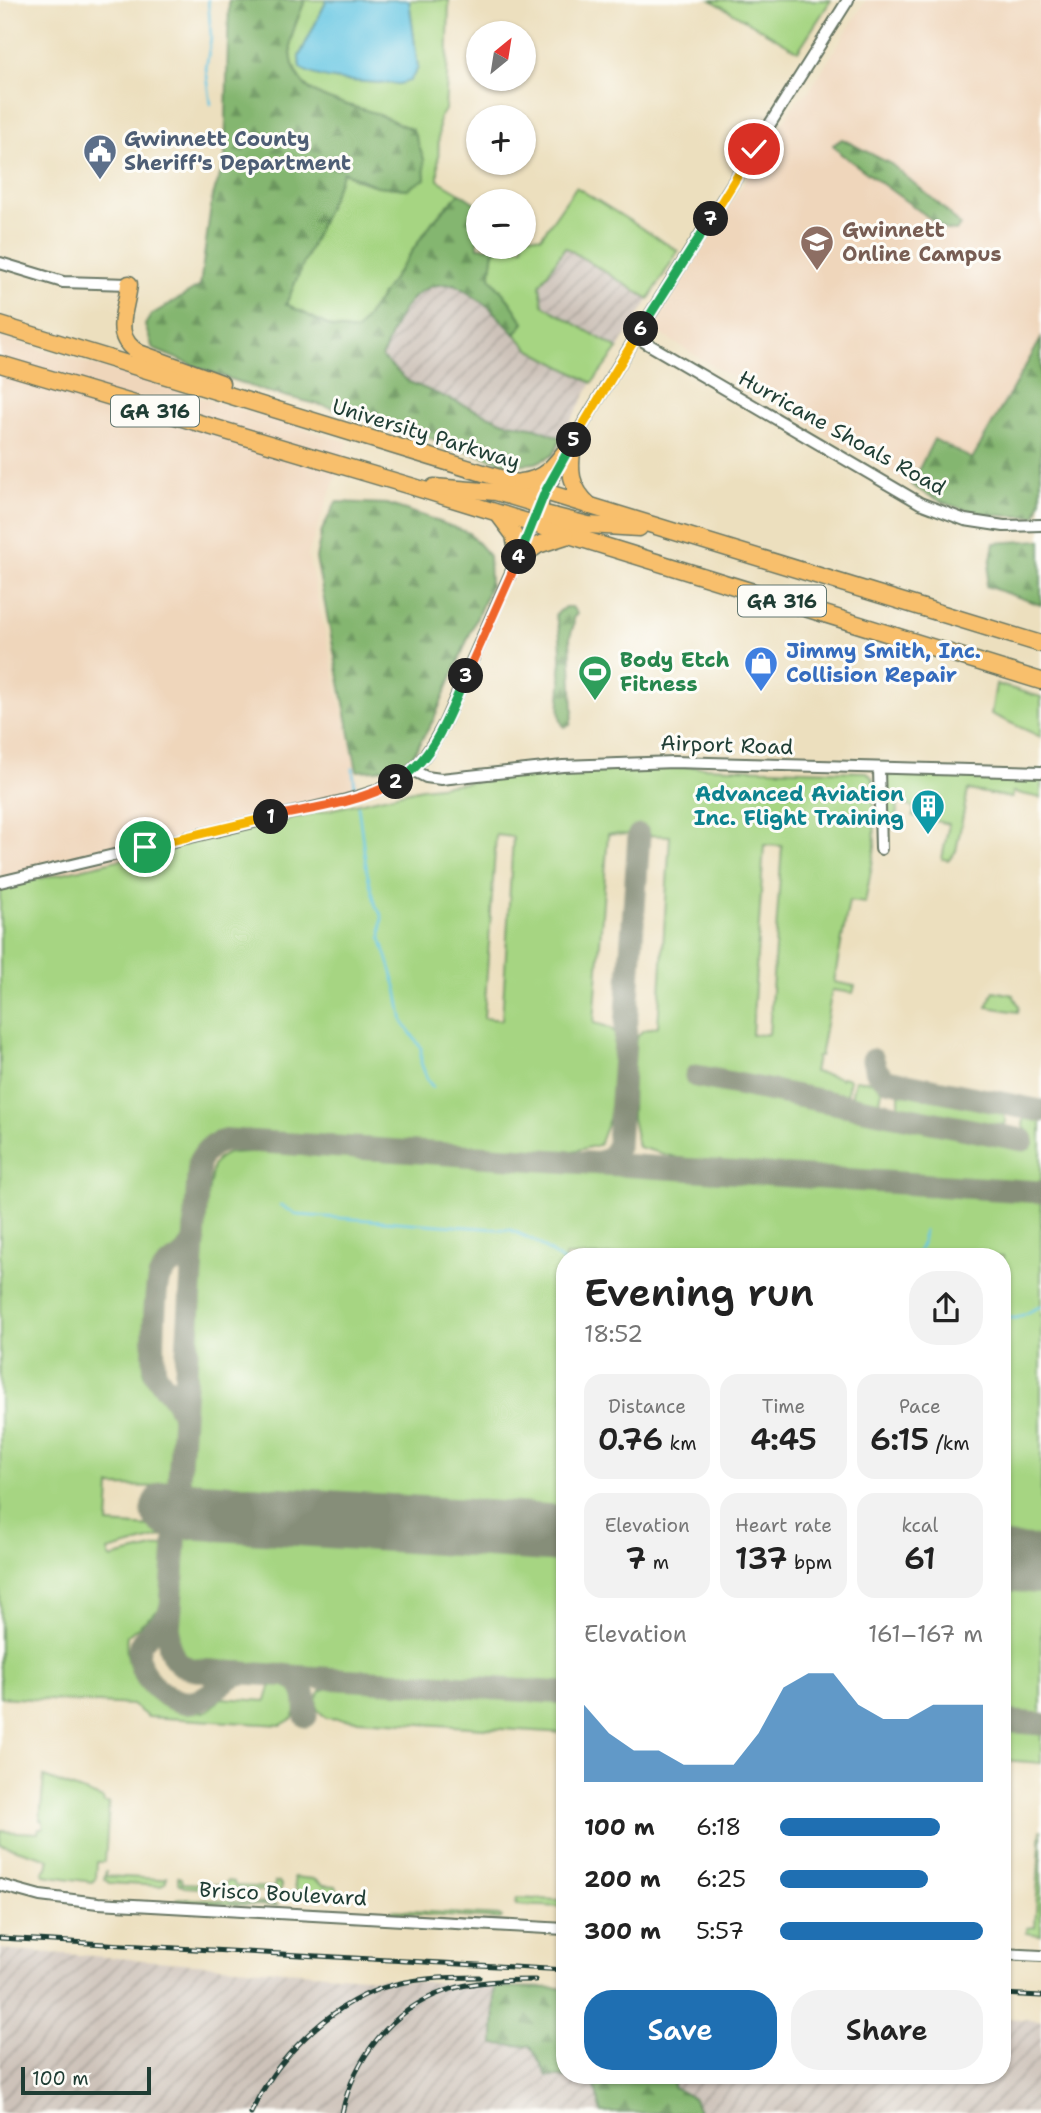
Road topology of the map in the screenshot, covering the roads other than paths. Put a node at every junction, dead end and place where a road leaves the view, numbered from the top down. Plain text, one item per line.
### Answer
1 (848, 0) edge
2 (0, 263) edge
3 (129, 284) joint
4 (0, 325) edge
5 (636, 337) junction
6 (0, 364) edge
7 (280, 411) junction
8 (573, 440) junction
9 (514, 483) junction
10 (414, 488) junction
11 (592, 507) junction
12 (539, 509) junction
13 (499, 515) junction
14 (1041, 525) edge
15 (662, 529) junction
16 (568, 536) junction
17 (518, 559) junction
18 (1041, 644) edge
19 (996, 667) junction
20 (1041, 672) edge
21 (1041, 681) edge
22 (878, 769) junction
23 (414, 771) junction
24 (1041, 772) edge
25 (881, 849) dead end
26 (0, 882) edge
27 (0, 1885) edge
28 (556, 1928) edge
29 (1011, 1954) edge
30 (1041, 1956) edge

1 - 5 street
2 - 3 street
3 - 7 highway
4 - 7 highway, University Parkway / GA 316
5 - 8 street
5 - 14 street, Hurricane Shoals Road
6 - 10 highway, University Parkway / GA 316
7 - 9 highway, University Parkway / GA 316
8 - 9 highway
8 - 11 highway
8 - 12 street
9 - 12 highway, University Parkway / GA 316
10 - 12 highway
10 - 13 highway, University Parkway / GA 316
11 - 12 highway, University Parkway / GA 316
11 - 15 highway, University Parkway / GA 316
12 - 13 highway, University Parkway / GA 316
12 - 15 highway
12 - 16 highway, University Parkway / GA 316
12 - 17 street
13 - 17 highway
15 - 18 highway, University Parkway / GA 316
16 - 17 highway
16 - 19 highway, University Parkway / GA 316
17 - 23 street
19 - 20 highway
19 - 21 highway, University Parkway / GA 316
22 - 23 street, Airport Road
22 - 24 street, Airport Road
22 - 25 street
23 - 26 street
27 - 28 street, Brisco Boulevard
29 - 30 street

